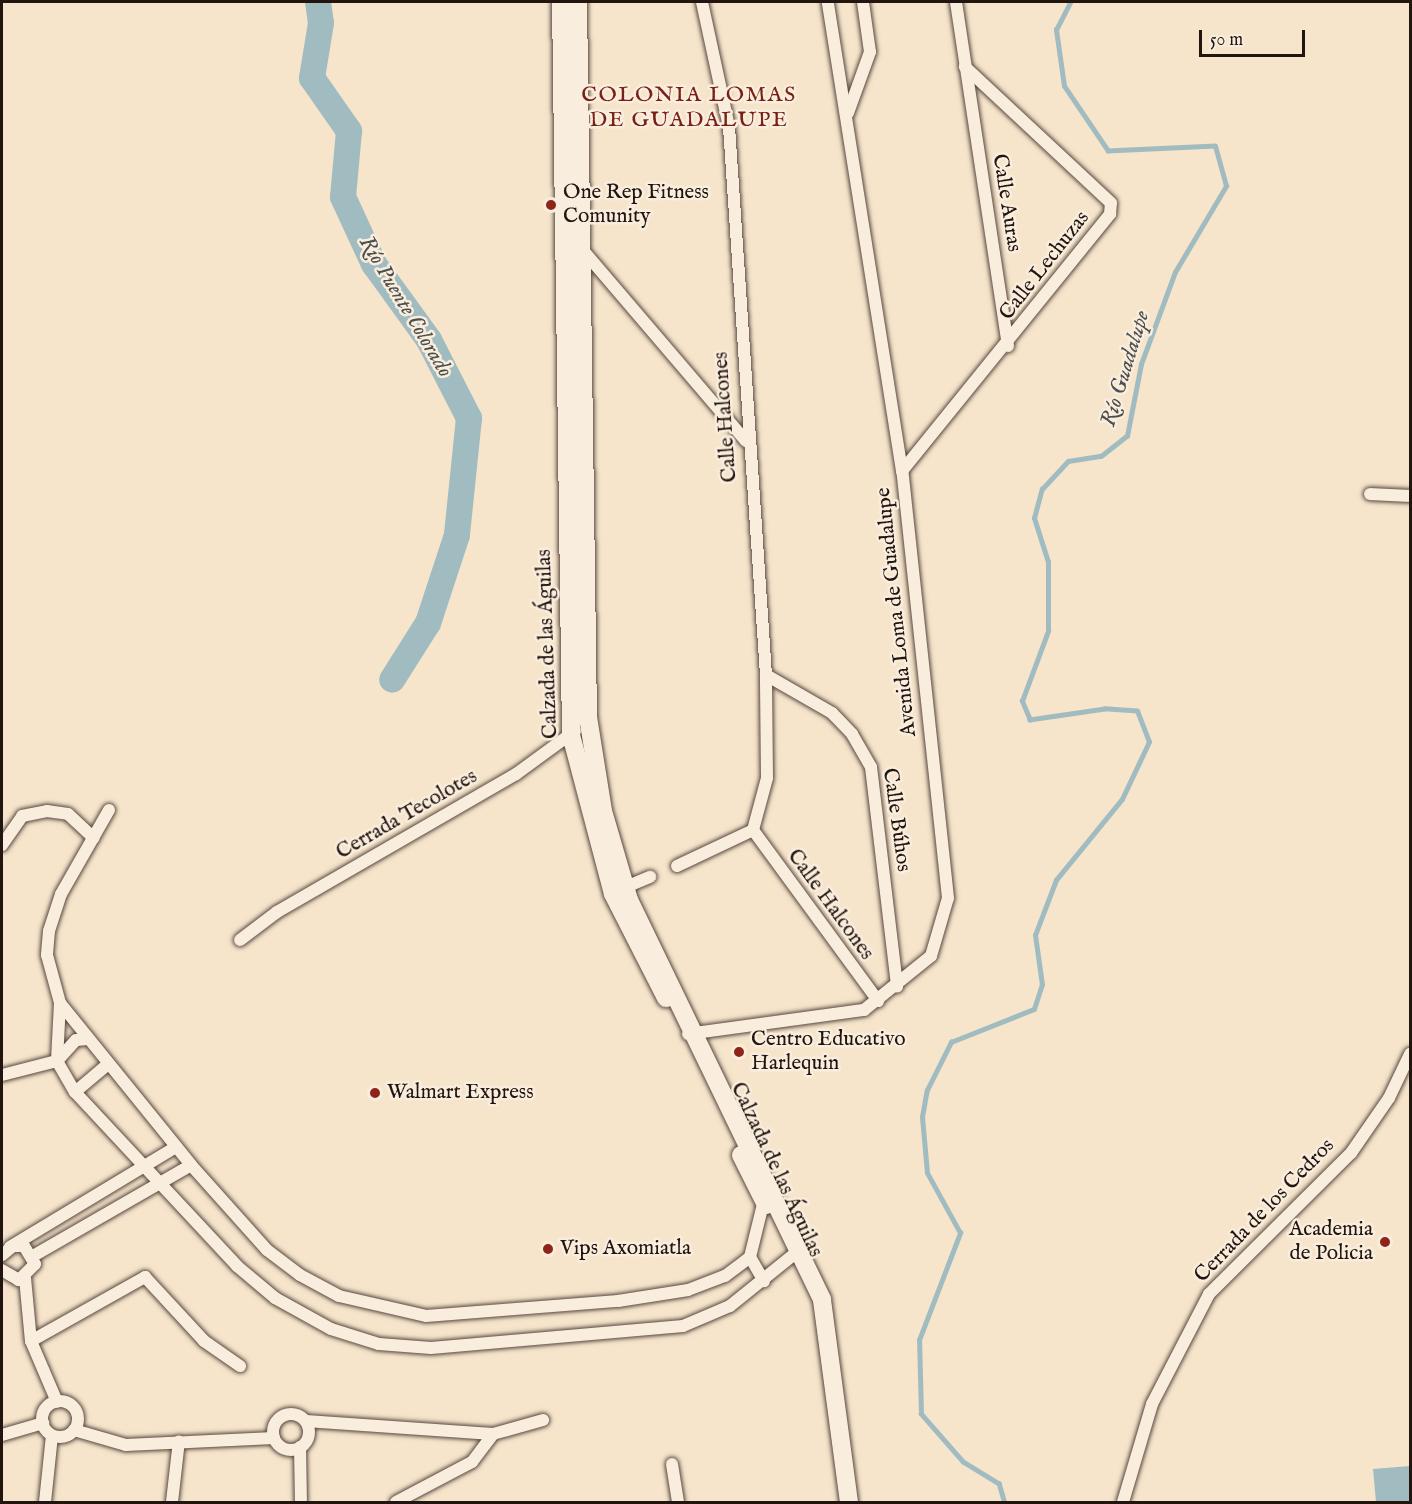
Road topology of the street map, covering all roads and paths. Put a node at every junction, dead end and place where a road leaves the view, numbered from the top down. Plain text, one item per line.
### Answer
1 (561, 2) edge
2 (578, 2) edge
3 (702, 2) edge
4 (828, 2) edge
5 (863, 2) edge
6 (956, 2) edge
7 (965, 67) junction
8 (848, 114) junction
9 (564, 235) junction
10 (584, 250) junction
11 (1008, 345) junction
12 (746, 441) junction
13 (902, 471) junction
14 (1370, 494) dead end
15 (1410, 496) edge
16 (766, 675) junction
17 (588, 717) junction
18 (571, 735) junction
19 (110, 810) dead end
20 (753, 830) junction
21 (94, 838) junction
22 (2, 845) edge
23 (677, 866) dead end
24 (650, 877) dead end
25 (619, 890) junction
26 (240, 940) dead end
27 (897, 986) junction
28 (878, 1001) junction
29 (60, 1004) junction
30 (691, 1033) junction
31 (88, 1039) junction
32 (1410, 1054) edge
33 (57, 1061) junction
34 (107, 1065) junction
35 (2, 1075) edge
36 (75, 1092) junction
37 (176, 1147) junction
38 (191, 1165) junction
39 (144, 1168) junction
40 (125, 1180) junction
41 (161, 1187) junction
42 (137, 1199) junction
43 (764, 1200) junction
44 (6, 1251) edge
45 (33, 1256) junction
46 (750, 1257) junction
47 (792, 1257) junction
48 (2, 1269) edge
49 (25, 1278) junction
50 (764, 1281) junction
51 (825, 1338) junction
52 (31, 1341) junction
53 (240, 1366) dead end
54 (57, 1402) junction
55 (543, 1420) dead end
56 (306, 1421) junction
57 (43, 1423) junction
58 (74, 1430) junction
59 (493, 1434) junction
60 (2, 1435) edge
61 (52, 1435) junction
62 (274, 1438) junction
63 (179, 1441) junction
64 (300, 1447) junction
65 (672, 1464) dead end
66 (45, 1503) edge
67 (172, 1503) edge
68 (301, 1503) edge
69 (396, 1503) edge
70 (678, 1503) edge
71 (849, 1503) edge
72 (1123, 1503) edge

1 - 9 main road, Calzada de las Águilas
2 - 10 main road, Calzada de las Águilas
3 - 12 street, Calle Halcones
4 - 8 street, Avenida Loma de Guadalupe
5 - 8 street
6 - 7 street
7 - 11 street, Calle Auras
7 - 11 street, Calle Lechuzas
8 - 13 street, Avenida Loma de Guadalupe
9 - 10 street
9 - 18 main road, Calzada de las Águilas
10 - 12 street
10 - 17 main road, Calzada de las Águilas
11 - 13 street, Calle Lechuzas
12 - 16 street, Calle Halcones
13 - 27 street, Avenida Loma de Guadalupe
14 - 15 street
16 - 20 street, Calle Halcones
16 - 27 street, Calle Búhos
17 - 18 street, Cerrada Tecolotes
17 - 25 main road, Calzada de las Águilas
18 - 25 main road, Calzada de las Águilas
18 - 26 street, Cerrada Tecolotes
19 - 21 street
20 - 23 street
20 - 28 street, Calle Halcones
21 - 22 street
21 - 29 street
24 - 25 street
25 - 30 main road, Calzada de las Águilas
27 - 28 street, Avenida Loma de Guadalupe
28 - 30 street, Avenida Loma de Guadalupe
29 - 31 street
29 - 33 street
30 - 43 main road, Calzada de las Águilas
30 - 51 main road, Calzada de las Águilas
31 - 33 street
31 - 34 street
32 - 72 street, Cerrada de los Cedros
33 - 35 street
33 - 36 street
34 - 36 street
34 - 37 street
36 - 39 street
37 - 38 street
37 - 39 street
38 - 41 street
38 - 46 street
39 - 40 street
39 - 41 street
40 - 42 street
40 - 44 street
41 - 42 street
41 - 50 street
42 - 45 street
43 - 46 street
43 - 47 main road, Calzada de las Águilas
44 - 45 street
45 - 49 street
46 - 50 street
47 - 50 street
47 - 51 main road, Calzada de las Águilas
48 - 49 street
49 - 52 street
51 - 71 main road, Calzada de las Águilas
52 - 53 street
52 - 54 street
54 - 57 street
54 - 58 street
55 - 59 street
56 - 59 street
56 - 62 street
56 - 64 street
57 - 60 street
57 - 61 street
58 - 61 street
58 - 63 street
59 - 69 street
61 - 66 street
62 - 63 street
62 - 64 street
63 - 67 street
64 - 68 street
65 - 70 street

